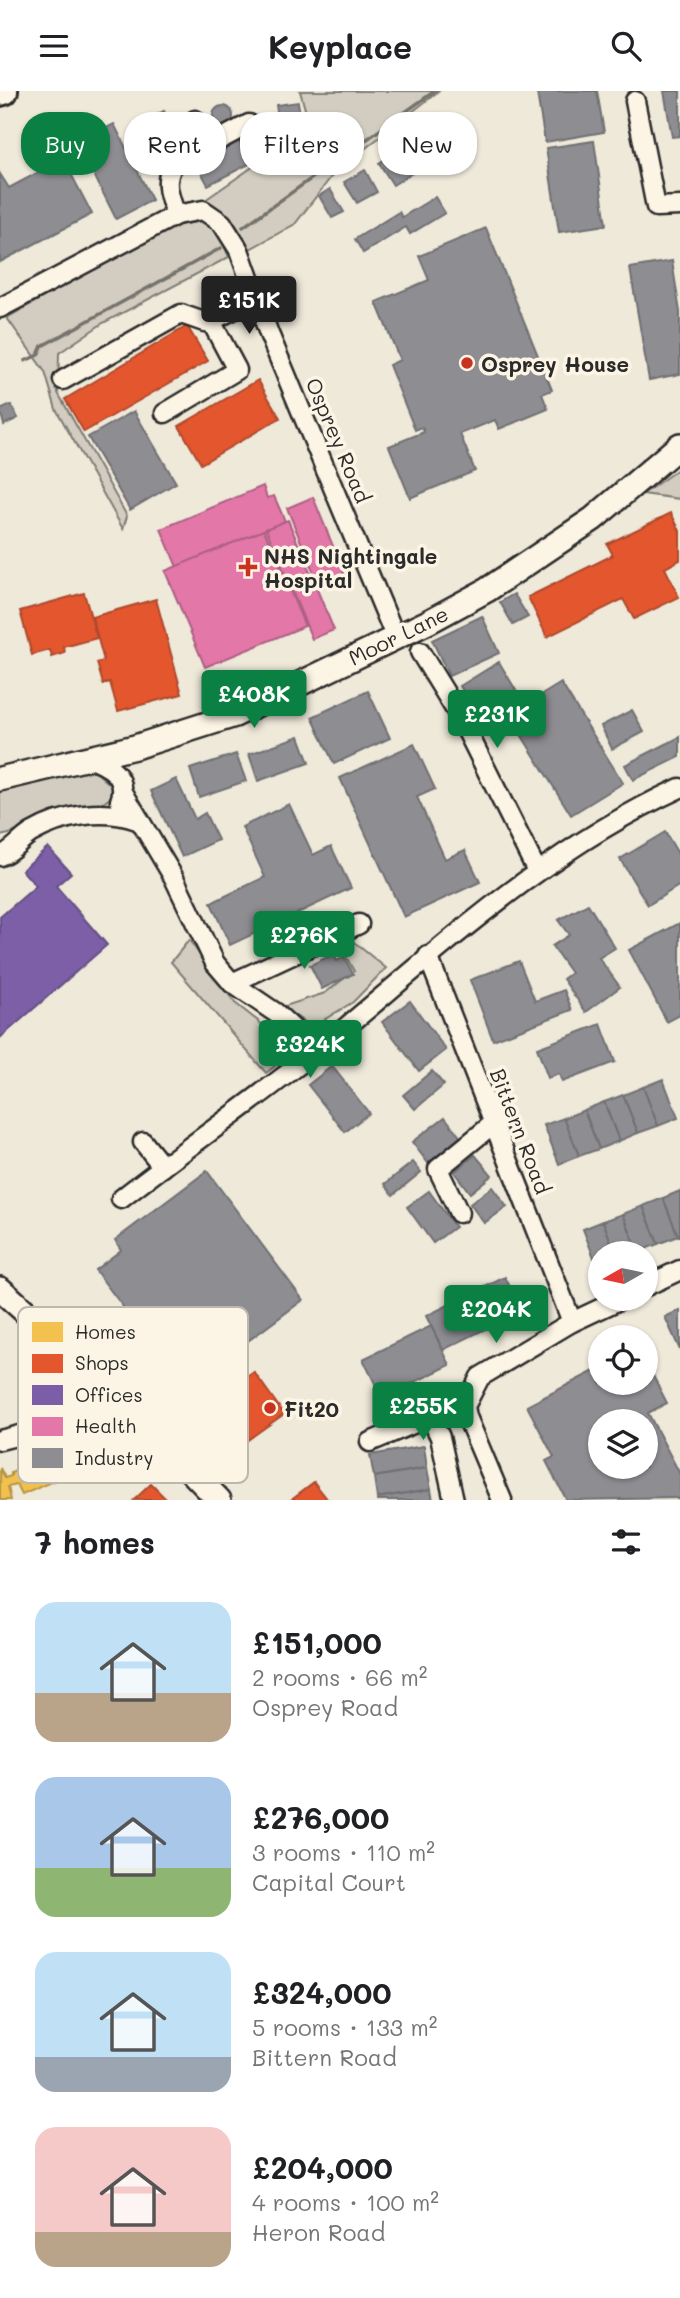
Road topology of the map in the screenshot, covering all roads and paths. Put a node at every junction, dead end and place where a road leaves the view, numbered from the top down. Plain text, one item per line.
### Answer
1 (635, 101) dead end
2 (169, 175) edge
3 (674, 207) edge
4 (176, 215) junction
5 (255, 299) junction
6 (0, 308) edge
7 (211, 321) junction
8 (63, 380) dead end
9 (165, 413) dead end
10 (680, 445) edge
11 (395, 636) junction
12 (420, 652) dead end
13 (88, 758) junction
14 (0, 779) edge
15 (680, 788) edge
16 (123, 792) junction
17 (106, 814) junction
18 (137, 820) junction
19 (3, 855) edge
20 (537, 871) junction
21 (359, 924) dead end
22 (428, 956) junction
23 (232, 983) junction
24 (317, 1051) junction
25 (494, 1123) junction
26 (143, 1142) dead end
27 (163, 1167) junction
28 (121, 1199) dead end
29 (459, 1213) dead end
30 (680, 1270) edge
31 (658, 1280) edge
32 (0, 1289) edge
33 (20, 1307) edge
34 (595, 1311) edge
35 (572, 1322) junction
36 (466, 1406) junction
37 (431, 1418) junction
38 (18, 1436) edge
39 (0, 1440) edge
40 (370, 1443) dead end
41 (202, 1483) edge
42 (219, 1500) edge
43 (454, 1500) edge
44 (502, 1500) edge

1 - 3 street
2 - 4 street
4 - 5 street, Osprey Road
4 - 6 street, Osprey Road
5 - 7 street
5 - 11 street, Osprey Road
7 - 8 street
7 - 9 street
10 - 11 main road, Moor Lane
11 - 13 main road, Moor Lane
12 - 20 street
13 - 14 main road, Moor Lane
13 - 16 street
15 - 20 street
16 - 17 street
16 - 18 street
17 - 18 street
17 - 19 street
18 - 23 street
20 - 22 street
21 - 23 street
22 - 24 street
22 - 25 street, Bittern Road
23 - 24 street
24 - 27 street
25 - 29 street
25 - 35 street, Bittern Road
26 - 27 street
27 - 28 street
30 - 31 street
32 - 33 main road
34 - 35 street
35 - 36 street
36 - 37 street
36 - 44 street
37 - 40 street
37 - 43 street
38 - 39 street
41 - 42 main road

